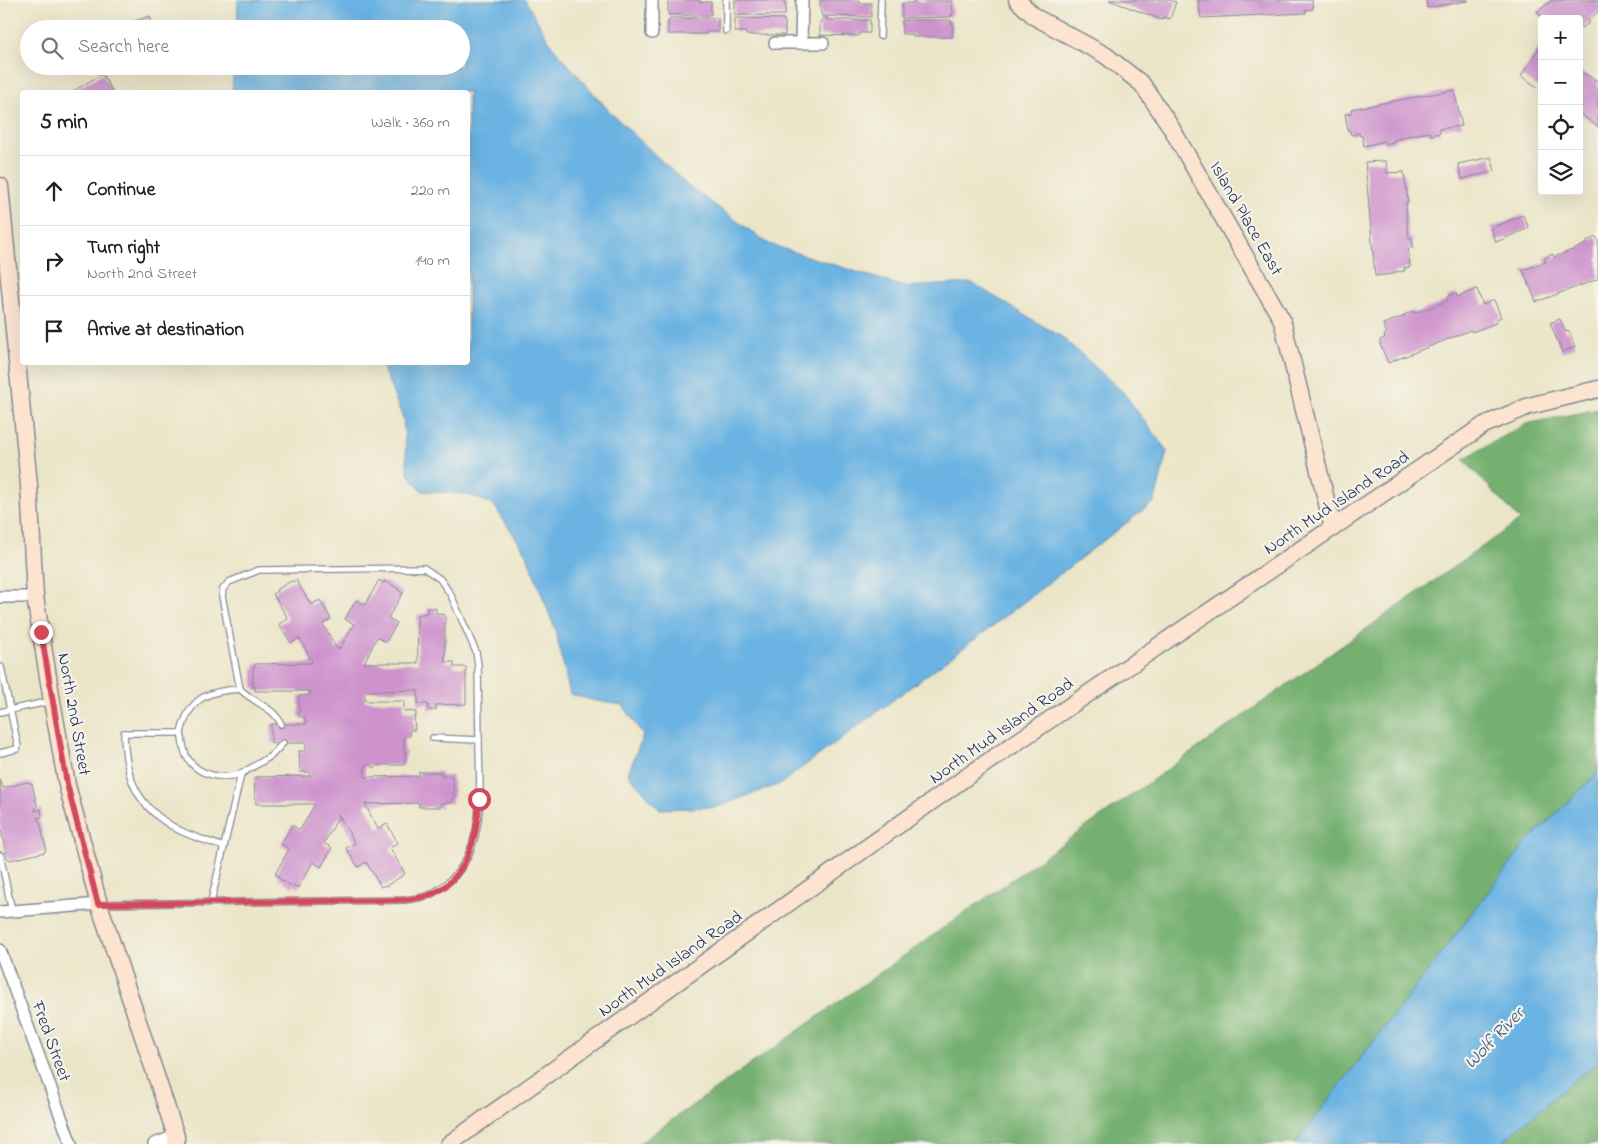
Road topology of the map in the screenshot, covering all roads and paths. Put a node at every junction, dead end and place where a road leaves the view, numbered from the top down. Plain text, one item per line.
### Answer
1 (652, 0) edge
2 (726, 0) edge
3 (802, 0) edge
4 (881, 0) edge
5 (1017, 0) edge
6 (726, 31) dead end
7 (652, 33) dead end
8 (880, 36) dead end
9 (775, 43) dead end
10 (801, 43) junction
11 (823, 43) dead end
12 (0, 186) edge
13 (6, 305) edge
14 (1598, 389) edge
15 (1333, 528) junction
16 (0, 597) edge
17 (36, 597) junction
18 (1, 667) dead end
19 (240, 688) junction
20 (52, 702) junction
21 (9, 710) junction
22 (0, 712) edge
23 (282, 724) dead end
24 (181, 733) junction
25 (433, 738) dead end
26 (479, 740) junction
27 (282, 743) dead end
28 (0, 753) edge
29 (242, 774) junction
30 (224, 847) junction
31 (0, 856) edge
32 (211, 902) junction
33 (98, 904) junction
34 (6, 912) edge
35 (0, 950) edge
36 (176, 1140) edge
37 (71, 1144) edge
38 (154, 1144) edge
39 (449, 1144) edge

1 - 7 street
2 - 6 lane
3 - 10 street
4 - 8 lane
5 - 15 street, Island Place East
9 - 10 street
10 - 11 street
12 - 13 street, North 2nd Street
13 - 17 street, North 2nd Street
14 - 15 street, North Mud Island Road
15 - 39 street, North Mud Island Road
16 - 17 street
17 - 20 street, North 2nd Street
18 - 21 lane
19 - 23 lane
19 - 24 lane
19 - 26 lane
20 - 21 lane
20 - 33 street, North 2nd Street
21 - 22 lane
21 - 28 lane
24 - 29 lane
24 - 30 lane
25 - 26 lane
26 - 32 lane
27 - 29 lane
29 - 30 lane
30 - 32 lane
31 - 34 lane
32 - 33 lane
33 - 34 street
33 - 36 street, North 2nd Street
35 - 37 street, Fred Street
36 - 38 street

